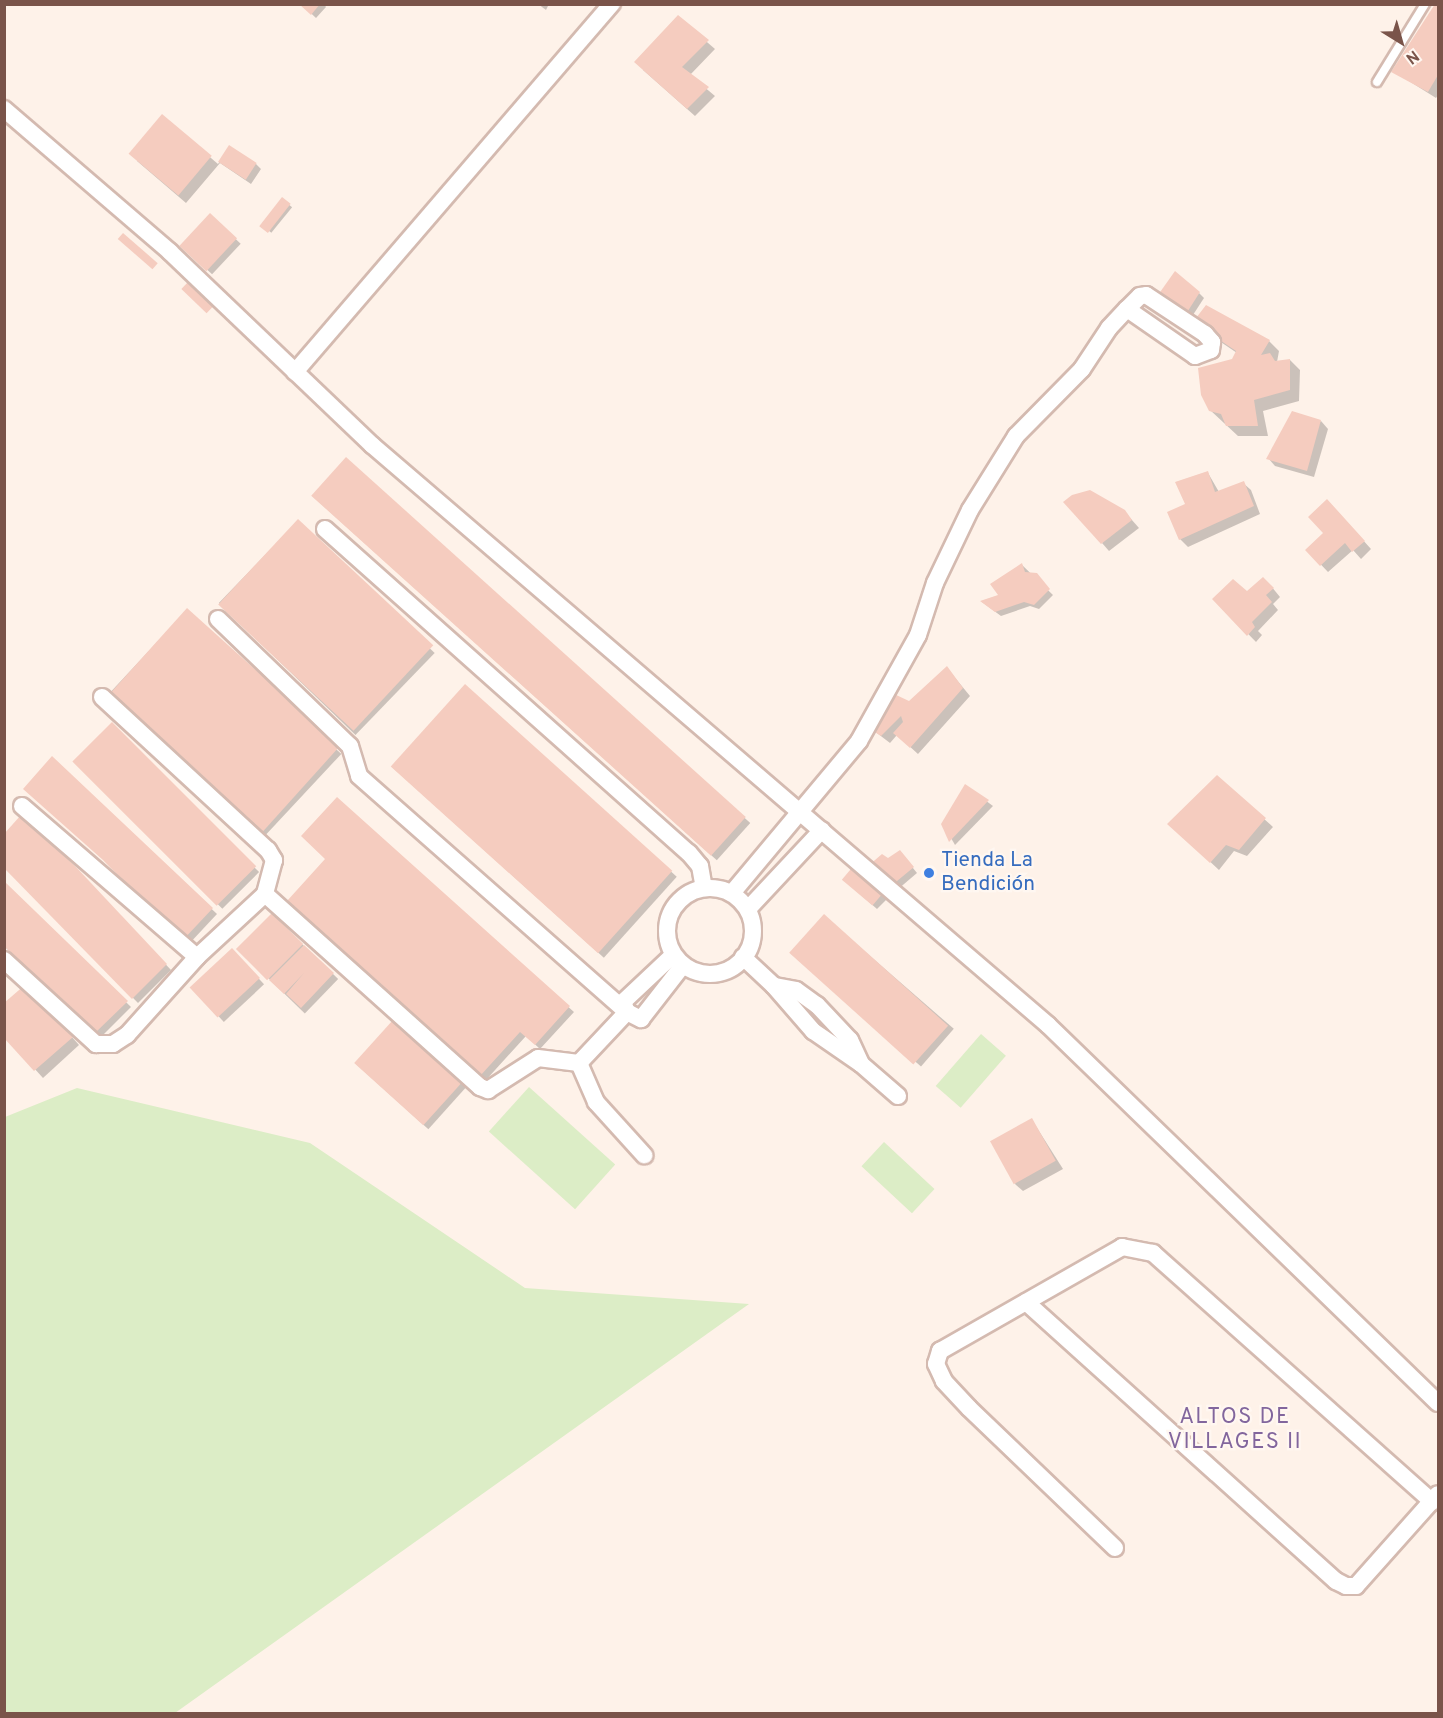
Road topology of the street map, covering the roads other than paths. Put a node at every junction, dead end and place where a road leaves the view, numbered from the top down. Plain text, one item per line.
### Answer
1 (612, 4) edge
2 (1425, 4) edge
3 (1377, 82) dead end
4 (4, 109) edge
5 (1127, 309) junction
6 (295, 372) junction
7 (325, 529) dead end
8 (218, 619) dead end
9 (102, 697) dead end
10 (22, 806) dead end
11 (802, 813) junction
12 (822, 830) junction
13 (704, 888) junction
14 (732, 893) junction
15 (265, 894) junction
16 (748, 909) junction
17 (197, 957) junction
18 (743, 957) junction
19 (4, 960) edge
20 (678, 960) junction
21 (627, 1012) junction
22 (579, 1063) junction
23 (898, 1096) dead end
24 (644, 1155) dead end
25 (1026, 1302) junction
26 (1438, 1403) edge
27 (1435, 1498) edge
28 (1115, 1548) dead end

1 - 6 street
2 - 3 lane
4 - 6 street
5 - 5 street
5 - 11 street
6 - 11 street
7 - 13 street
8 - 21 street
9 - 15 street
10 - 17 street
11 - 12 street
11 - 14 street
12 - 16 street
12 - 26 street
13 - 14 street
13 - 20 street
14 - 16 street
15 - 17 street
15 - 22 street
16 - 18 street
17 - 19 street
18 - 20 street
18 - 23 street
20 - 21 street
20 - 21 street
21 - 22 street
22 - 24 street
25 - 27 street
25 - 27 street
25 - 28 street

